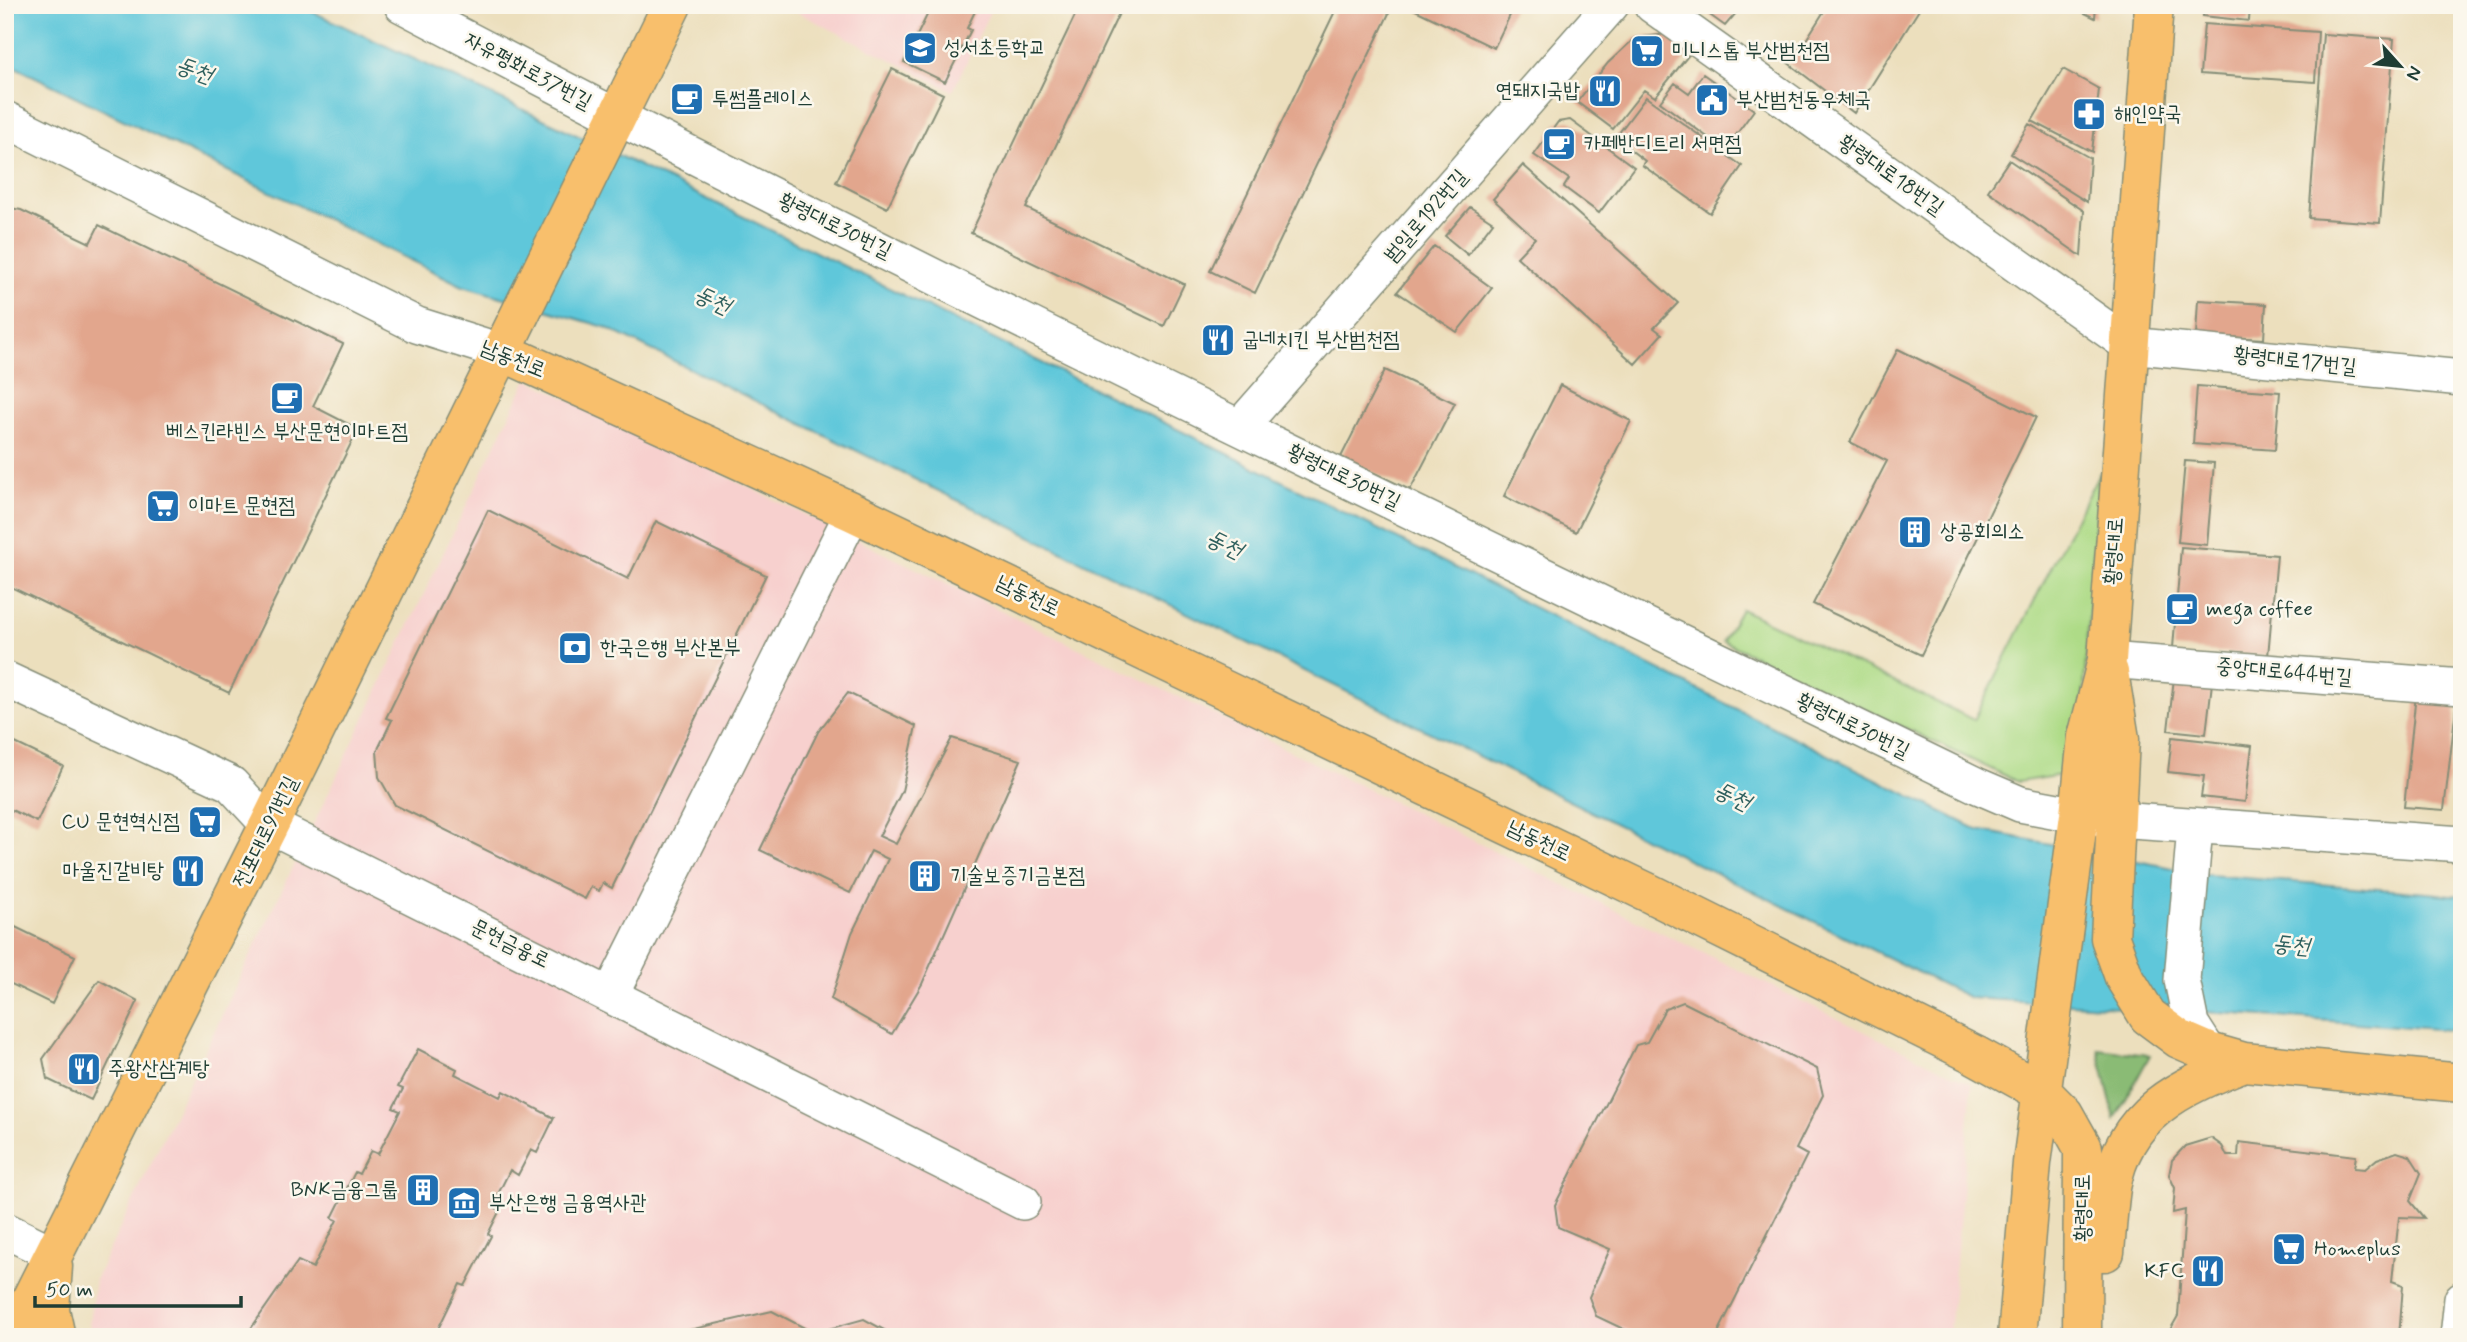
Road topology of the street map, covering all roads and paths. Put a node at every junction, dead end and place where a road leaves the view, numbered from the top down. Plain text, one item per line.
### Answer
1 (402, 5) edge
2 (672, 5) edge
3 (1611, 5) edge
4 (1652, 5) edge
5 (2154, 5) edge
6 (617, 118) junction
7 (7, 124) edge
8 (509, 339) junction
9 (2129, 345) junction
10 (2462, 377) edge
11 (1240, 427) junction
12 (853, 512) junction
13 (2107, 660) junction
14 (5, 679) edge
15 (2462, 687) edge
16 (2079, 815) junction
17 (2117, 820) junction
18 (269, 825) junction
19 (2194, 841) junction
20 (2409, 842) junction
21 (2462, 844) edge
22 (2462, 853) edge
23 (611, 994) junction
24 (2215, 1046) junction
25 (2462, 1083) edge
26 (2042, 1092) junction
27 (1023, 1202) dead end
28 (5, 1230) edge
29 (54, 1254) junction
30 (5, 1296) edge
31 (2462, 1299) edge
32 (2083, 1329) edge
33 (12, 1337) edge
34 (56, 1337) edge
35 (2017, 1337) edge
36 (2458, 1337) edge

1 - 6 street, 자유평화로37번길
2 - 6 main road, 전포대로91번길
3 - 11 street, 범일로192번길
4 - 9 street, 황령대로18번길
5 - 9 main road, 황령대로
6 - 8 main road, 전포대로91번길
6 - 11 street, 황령대로30번길
7 - 8 street, 남동천로
8 - 12 main road, 남동천로
8 - 18 main road, 전포대로91번길
9 - 10 street, 황령대로17번길
9 - 13 main road, 황령대로
11 - 16 street, 황령대로30번길
12 - 23 street
12 - 26 main road, 남동천로
13 - 15 street, 중앙대로644번길
13 - 16 main road, 황령대로
13 - 17 main road
14 - 18 street, 문현금융로
16 - 17 street
16 - 26 main road, 황령대로
17 - 19 street
17 - 24 main road
18 - 23 street, 문현금융로
18 - 29 main road, 전포대로91번길
19 - 20 street
19 - 24 street
20 - 21 street
20 - 22 street
23 - 27 street, 문현금융로
24 - 25 main road
24 - 32 main road
26 - 32 main road, 황령대로
26 - 35 main road, 황령대로
28 - 29 street
29 - 30 main road
29 - 33 main road, 전포대로91번길
29 - 34 main road
31 - 36 street

